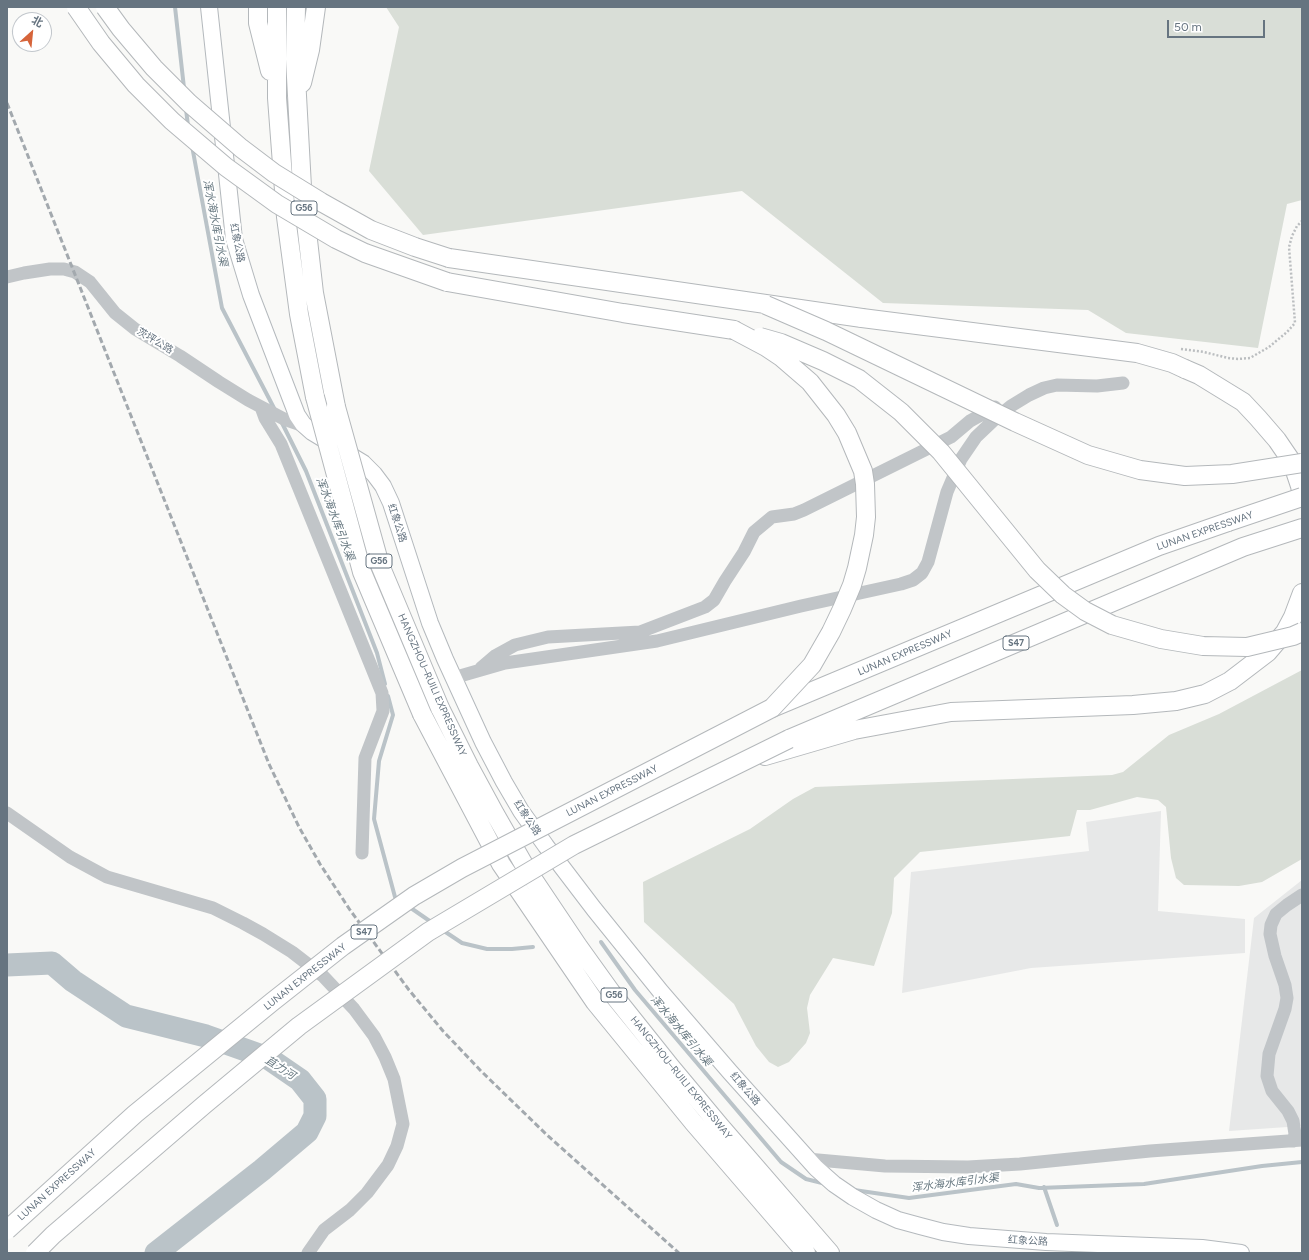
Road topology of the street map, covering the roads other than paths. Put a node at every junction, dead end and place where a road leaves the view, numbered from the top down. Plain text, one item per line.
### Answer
1 (76, 7) edge
2 (105, 7) edge
3 (209, 7) edge
4 (258, 7) edge
5 (277, 7) edge
6 (296, 7) edge
7 (316, 7) edge
8 (277, 98) junction
9 (297, 105) junction
10 (7, 277) edge
11 (766, 305) junction
12 (734, 330) junction
13 (1123, 384) dead end
14 (1029, 395) junction
15 (263, 408) junction
16 (307, 427) junction
17 (1302, 463) edge
18 (1302, 497) edge
19 (1302, 528) edge
20 (1302, 593) edge
21 (1302, 632) edge
22 (478, 671) junction
23 (453, 678) junction
24 (772, 708) junction
25 (743, 762) junction
26 (7, 813) edge
27 (362, 852) dead end
28 (1302, 895) edge
29 (1298, 1141) edge
30 (807, 1159) junction
31 (7, 1230) edge
32 (35, 1253) edge
33 (308, 1253) edge
34 (806, 1253) edge
35 (830, 1253) edge
36 (1241, 1253) edge

1 - 12 highway, bridge
2 - 11 highway, bridge
3 - 16 main road, 红象公路
4 - 8 highway
5 - 8 highway, HANGZHOU–RUILI EXPRESSWAY / G56
6 - 9 highway, HANGZHOU–RUILI EXPRESSWAY / G56
7 - 9 highway
8 - 34 highway, HANGZHOU–RUILI EXPRESSWAY / G56, bridge
9 - 35 highway, HANGZHOU–RUILI EXPRESSWAY / G56, bridge
10 - 15 street, 茨坪公路
11 - 17 highway, bridge
11 - 18 highway, bridge
12 - 21 highway, bridge
12 - 24 highway, bridge
13 - 14 street
14 - 22 street
14 - 22 street
15 - 16 street, 茨坪公路
15 - 27 street
16 - 23 main road, 红象公路
18 - 24 highway, LUNAN EXPRESSWAY / S47, bridge
19 - 25 highway, S47, bridge
20 - 25 highway
22 - 23 street
23 - 30 main road, 红象公路
24 - 31 highway, LUNAN EXPRESSWAY / S47, bridge
25 - 32 highway, S47, bridge
26 - 33 street
28 - 29 street
29 - 30 street
30 - 36 main road, 红象公路

